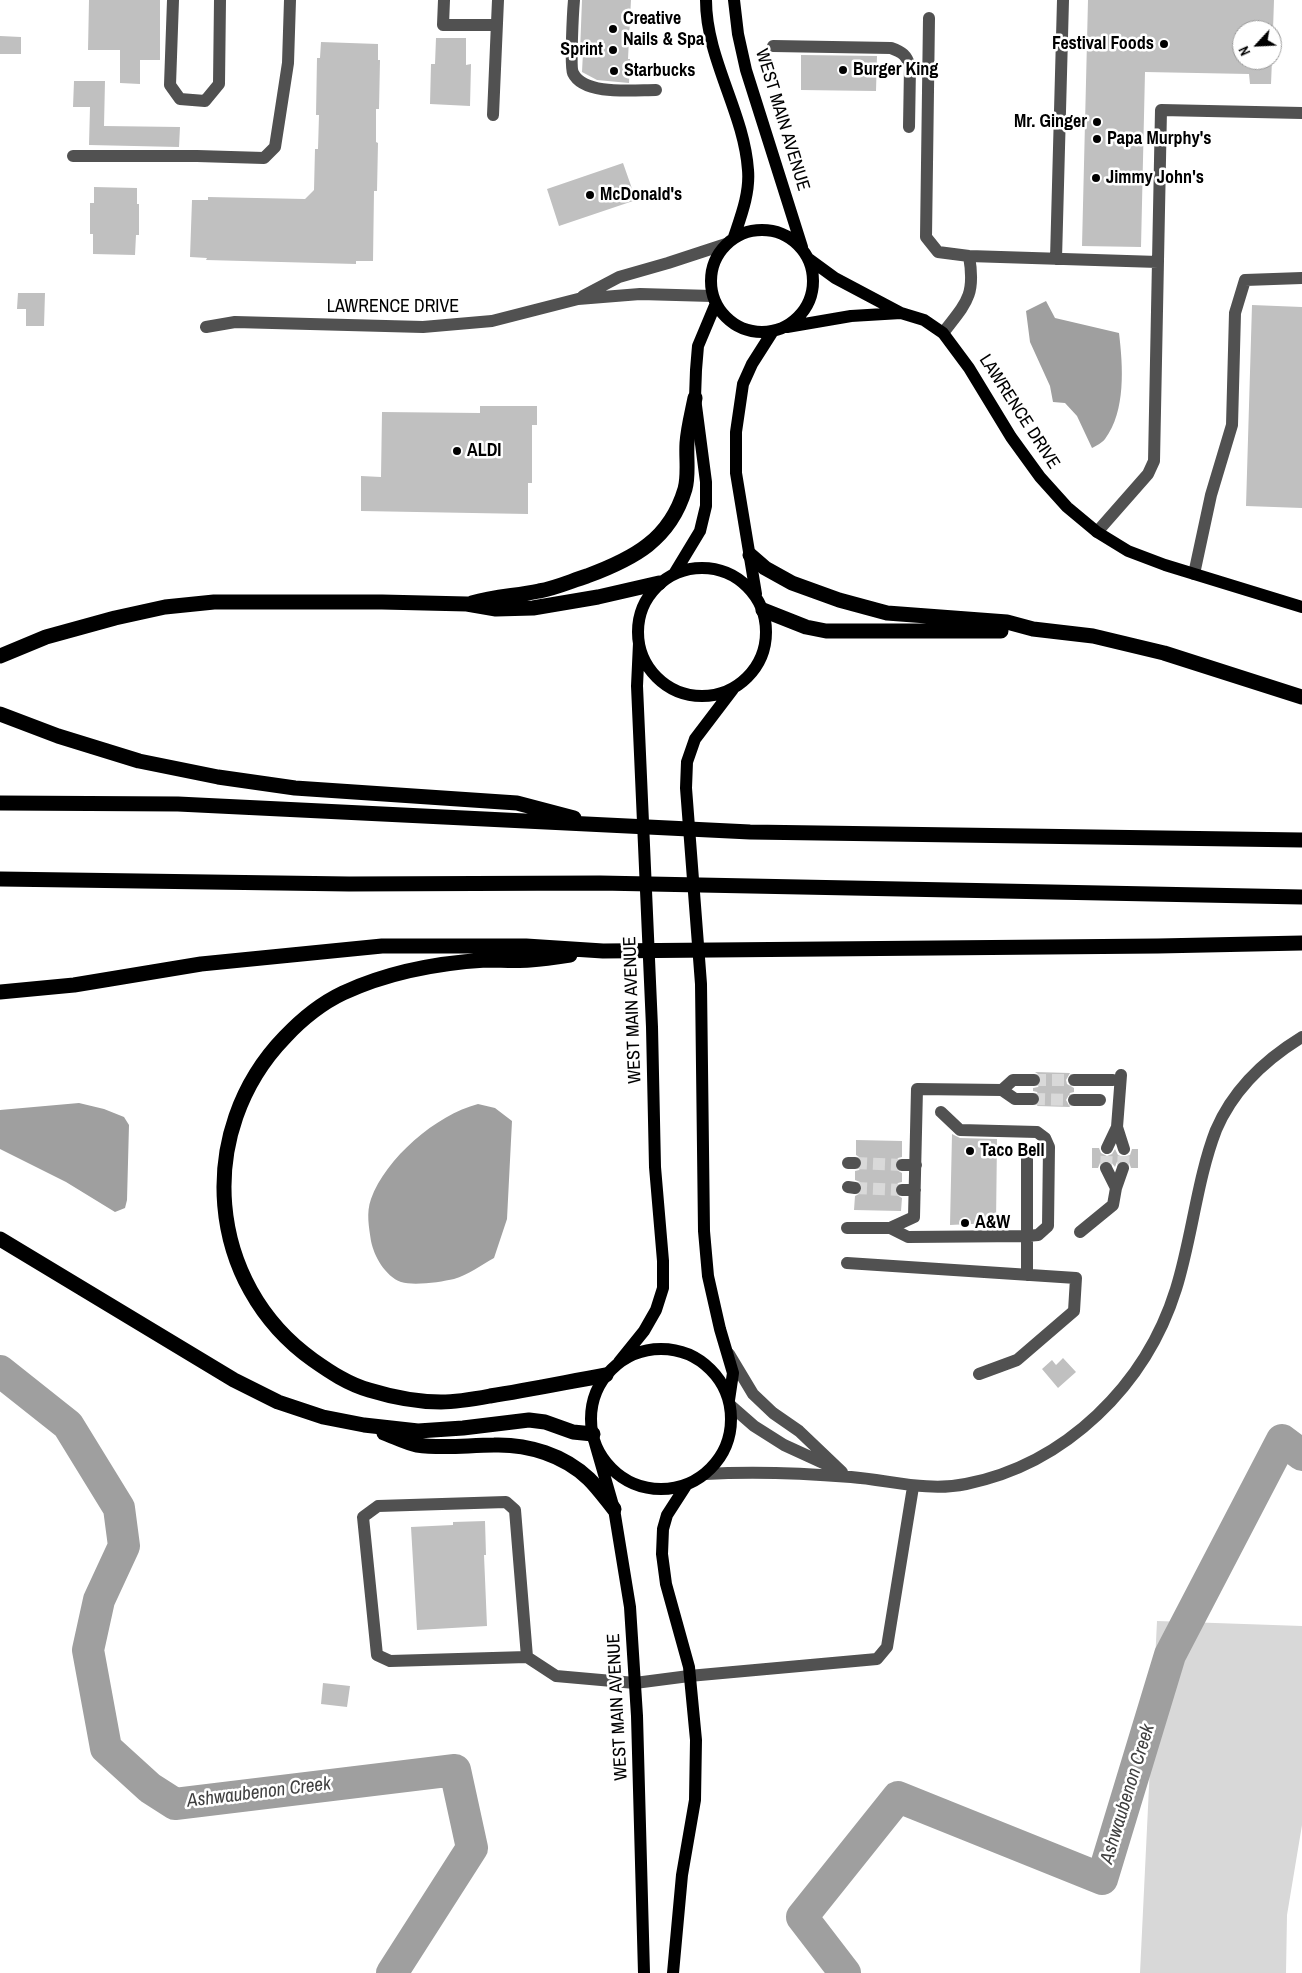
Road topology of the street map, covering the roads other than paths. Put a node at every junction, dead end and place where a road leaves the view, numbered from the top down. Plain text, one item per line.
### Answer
1 (173, 0) edge
2 (220, 0) edge
3 (290, 0) edge
4 (444, 0) edge
5 (498, 0) edge
6 (574, 0) edge
7 (706, 0) edge
8 (734, 0) edge
9 (1063, 0) edge
10 (929, 18) dead end
11 (496, 25) junction
12 (773, 46) dead end
13 (656, 90) dead end
14 (1302, 113) edge
15 (493, 115) dead end
16 (909, 127) dead end
17 (72, 156) dead end
18 (730, 241) junction
19 (806, 255) junction
20 (970, 256) junction
21 (1056, 258) junction
22 (1158, 262) junction
23 (1302, 278) edge
24 (578, 299) junction
25 (714, 300) junction
26 (901, 313) junction
27 (206, 327) dead end
28 (779, 329) junction
29 (943, 333) junction
30 (695, 398) junction
31 (1097, 532) junction
32 (750, 554) junction
33 (674, 574) junction
34 (1194, 574) junction
35 (660, 584) junction
36 (760, 603) junction
37 (467, 604) junction
38 (1302, 607) edge
39 (1033, 629) junction
40 (639, 643) junction
41 (0, 656) edge
42 (733, 689) junction
43 (1302, 697) edge
44 (0, 714) edge
45 (0, 803) edge
46 (597, 825) junction
47 (1302, 840) edge
48 (0, 879) edge
49 (1302, 897) edge
50 (1302, 943) edge
51 (603, 951) junction
52 (0, 992) edge
53 (1302, 1037) edge
54 (1034, 1080) tunnel mouth
55 (1074, 1080) tunnel mouth
56 (1002, 1090) junction
57 (1033, 1099) tunnel mouth
58 (1074, 1100) tunnel mouth
59 (1100, 1100) dead end
60 (941, 1112) dead end
61 (1117, 1127) junction
62 (1107, 1148) tunnel mouth
63 (1124, 1149) tunnel mouth
64 (1028, 1158) dead end
65 (902, 1164) tunnel mouth
66 (916, 1165) junction
67 (1106, 1168) tunnel mouth
68 (1123, 1168) tunnel mouth
69 (1116, 1188) junction
70 (847, 1228) dead end
71 (890, 1228) junction
72 (1080, 1232) dead end
73 (1027, 1236) junction
74 (0, 1239) edge
75 (847, 1263) dead end
76 (1027, 1275) junction
77 (726, 1348) junction
78 (619, 1362) junction
79 (980, 1374) dead end
80 (606, 1375) junction
81 (730, 1403) junction
82 (364, 1425) junction
83 (594, 1439) junction
84 (842, 1472) junction
85 (705, 1474) junction
86 (854, 1477) junction
87 (687, 1484) junction
88 (913, 1486) junction
89 (614, 1509) junction
90 (527, 1657) junction
91 (689, 1676) junction
92 (635, 1683) junction
93 (644, 1973) edge
94 (673, 1973) edge

1 - 2 street
3 - 17 street
4 - 11 street
5 - 11 street
6 - 13 street
7 - 18 main road
8 - 19 main road, WEST MAIN AVENUE
9 - 21 street
10 - 20 street
11 - 15 street
12 - 16 street
14 - 22 street
18 - 19 main road
18 - 24 street, LAWRENCE DRIVE
18 - 25 main road
19 - 26 main road, LAWRENCE DRIVE
19 - 28 main road
20 - 21 street
20 - 29 street
21 - 22 street
22 - 31 street
23 - 34 street
24 - 25 street, LAWRENCE DRIVE
24 - 27 street, LAWRENCE DRIVE
25 - 28 main road
25 - 30 main road
26 - 28 main road, LAWRENCE DRIVE
26 - 29 main road, LAWRENCE DRIVE
28 - 32 main road
29 - 31 main road, LAWRENCE DRIVE
30 - 33 main road
30 - 37 highway
31 - 34 main road, LAWRENCE DRIVE
32 - 36 main road
32 - 39 highway
33 - 35 main road
33 - 36 main road
34 - 38 main road, LAWRENCE DRIVE
35 - 37 highway
35 - 40 main road
36 - 39 highway
36 - 42 main road
37 - 41 highway
39 - 43 highway
40 - 42 main road
40 - 78 main road, WEST MAIN AVENUE
42 - 77 main road
44 - 46 highway
45 - 46 highway
46 - 47 highway
48 - 49 highway
50 - 51 highway
51 - 52 highway
51 - 80 highway
53 - 88 street
54 - 56 street
55 - 61 street
56 - 57 street
56 - 66 street
58 - 59 street
60 - 73 street
61 - 62 street
61 - 63 street
64 - 73 street
65 - 66 street
66 - 71 street
67 - 69 street
68 - 69 street
69 - 72 street
70 - 71 street
71 - 73 street
73 - 76 street
74 - 82 highway
75 - 76 street
76 - 79 street
77 - 81 main road
77 - 84 street
78 - 80 main road
78 - 81 main road
80 - 83 main road
81 - 84 street
81 - 85 main road
82 - 83 highway
82 - 89 highway
83 - 87 main road
83 - 89 main road, WEST MAIN AVENUE
84 - 86 street
85 - 86 street
85 - 87 main road
86 - 88 street
87 - 91 main road
88 - 91 street
89 - 92 main road, WEST MAIN AVENUE
90 - 90 street
90 - 92 street
91 - 92 street
91 - 94 main road
92 - 93 main road, WEST MAIN AVENUE

